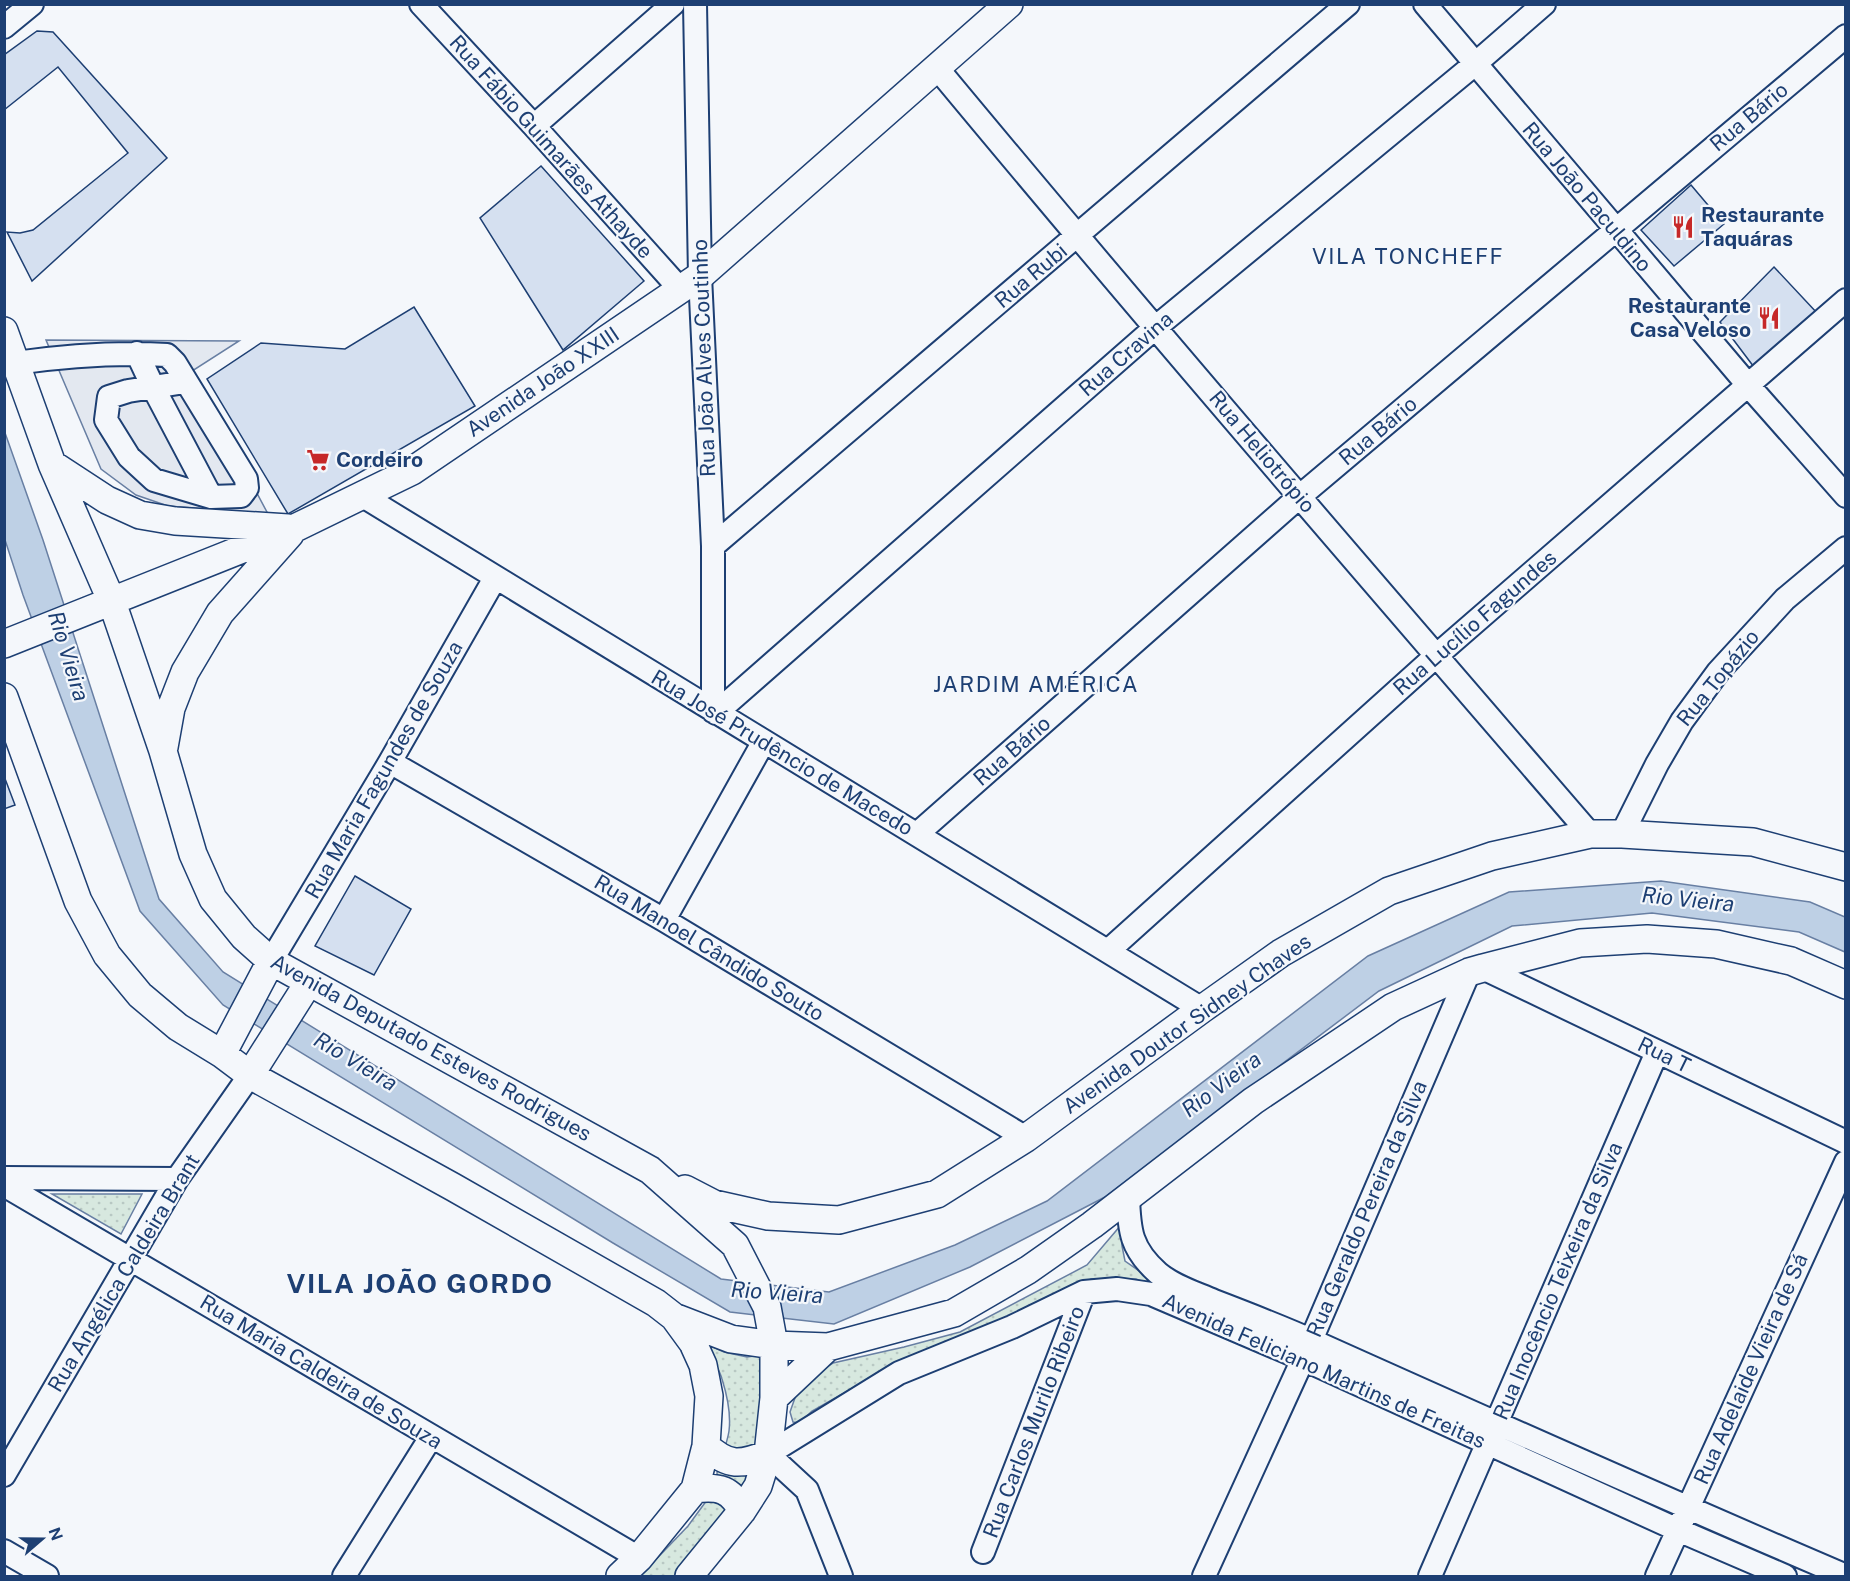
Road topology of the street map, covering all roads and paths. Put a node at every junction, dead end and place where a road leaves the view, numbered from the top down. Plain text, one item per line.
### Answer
1 (33, 4) edge
2 (421, 4) edge
3 (674, 4) edge
4 (695, 4) edge
5 (1009, 4) edge
6 (1348, 4) edge
7 (1425, 4) edge
8 (1544, 4) edge
9 (4, 27) edge
10 (1845, 36) edge
11 (1475, 64) junction
12 (937, 68) junction
13 (534, 126) junction
14 (1616, 231) junction
15 (1077, 237) junction
16 (690, 283) junction
17 (1845, 300) edge
18 (1156, 327) junction
19 (4, 331) edge
20 (137, 353) junction
21 (15, 363) junction
22 (185, 382) junction
23 (1748, 386) junction
24 (153, 387) junction
25 (52, 464) junction
26 (363, 496) junction
27 (1845, 496) edge
28 (211, 497) junction
29 (1299, 497) junction
30 (295, 528) junction
31 (712, 546) junction
32 (1845, 548) edge
33 (495, 578) junction
34 (112, 602) junction
35 (15, 640) edge
36 (1436, 656) junction
37 (4, 697) edge
38 (715, 712) junction
39 (764, 741) junction
40 (163, 751) junction
41 (390, 762) junction
42 (917, 834) junction
43 (1590, 834) junction
44 (1622, 834) junction
45 (1845, 867) edge
46 (663, 920) junction
47 (1108, 951) junction
48 (267, 968) junction
49 (1476, 970) junction
50 (1845, 985) edge
51 (305, 989) junction
52 (1202, 1009) junction
53 (226, 1048) junction
54 (1658, 1052) junction
55 (254, 1068) junction
56 (1026, 1138) junction
57 (1845, 1142) edge
58 (1845, 1162) edge
59 (650, 1170) junction
60 (4, 1178) edge
61 (177, 1179) junction
62 (4, 1185) edge
63 (1128, 1196) junction
64 (130, 1258) junction
65 (1084, 1292) junction
66 (674, 1317) junction
67 (774, 1345) junction
68 (828, 1347) junction
69 (1307, 1349) junction
70 (774, 1398) junction
71 (1497, 1423) junction
72 (431, 1437) junction
73 (1488, 1444) junction
74 (706, 1446) junction
75 (768, 1454) junction
76 (4, 1476) edge
77 (695, 1489) junction
78 (1688, 1509) junction
79 (742, 1512) junction
80 (1678, 1530) junction
81 (4, 1551) edge
82 (983, 1551) dead end
83 (629, 1567) edge
84 (47, 1576) edge
85 (344, 1576) edge
86 (689, 1576) edge
87 (841, 1576) edge
88 (1204, 1576) edge
89 (1430, 1576) edge
90 (1657, 1576) edge
91 (1785, 1576) edge
92 (1845, 1576) edge

1 - 9 street
2 - 13 street, Rua Fábio Guimarães Athayde
3 - 13 street
4 - 16 street, Rua João Alves Coutinho
5 - 12 main road, Avenida João XXIII
6 - 15 street, Rua Rubi
7 - 11 street, Rua João Paculdino
8 - 11 street, Rua Cravina
10 - 14 street, Rua Bário
11 - 14 street, Rua João Paculdino
11 - 18 street, Rua Cravina
12 - 15 street, Rua Heliotrópio
12 - 16 main road, Avenida João XXIII
13 - 16 street, Rua Fábio Guimarães Athayde
14 - 23 street, Rua João Paculdino
14 - 29 street, Rua Bário
15 - 18 street, Rua Heliotrópio
15 - 31 street, Rua Rubi
16 - 26 main road, Avenida João XXIII
16 - 31 street, Rua João Alves Coutinho
17 - 23 street, Rua Lucílio Fagundes
18 - 29 street, Rua Heliotrópio
18 - 38 street, Rua Cravina
19 - 21 main road, Avenida Deputado Esteves Rodrigues
20 - 21 street
20 - 22 street
20 - 24 street
21 - 25 main road, Avenida Deputado Esteves Rodrigues
22 - 24 street
22 - 28 street
23 - 27 street, Rua João Paculdino
23 - 36 street, Rua Lucílio Fagundes
24 - 28 street
24 - 28 street
25 - 30 main road
25 - 34 main road, Avenida Deputado Esteves Rodrigues
26 - 30 main road, Avenida João XXIII
26 - 33 street, Rua José Prudêncio de Macedo
29 - 36 street, Rua Heliotrópio
29 - 42 street, Rua Bário
30 - 34 main road, Avenida João XXIII
30 - 40 main road
31 - 38 street, Rua João Alves Coutinho
32 - 44 street, Rua Topázio
33 - 38 street, Rua José Prudêncio de Macedo
33 - 41 street, Rua Maria Fagundes de Souza
34 - 35 main road, Avenida João XXIII
34 - 40 main road, Avenida Deputado Esteves Rodrigues
36 - 43 street, Rua Heliotrópio
36 - 47 street, Rua Lucílio Fagundes
37 - 53 main road
38 - 39 street, Rua José Prudêncio de Macedo
39 - 42 street, Rua José Prudêncio de Macedo
39 - 46 street
40 - 48 main road, Avenida Deputado Esteves Rodrigues
41 - 46 street, Rua Manoel Cândido Souto
41 - 48 street, Rua Maria Fagundes de Souza
42 - 47 street, Rua José Prudêncio de Macedo
43 - 44 main road, Avenida Doutor Sidney Chaves
43 - 52 main road, Avenida Doutor Sidney Chaves
44 - 45 main road, Avenida Doutor Sidney Chaves
46 - 56 street, Rua Manoel Cândido Souto
47 - 52 street, Rua José Prudêncio de Macedo
48 - 51 main road, Avenida Deputado Esteves Rodrigues
48 - 53 main road
49 - 50 main road
49 - 54 street, Rua T
49 - 63 main road
49 - 69 street, Rua Geraldo Pereira da Silva
51 - 55 main road
51 - 59 main road, Avenida Deputado Esteves Rodrigues
52 - 56 main road, Avenida Doutor Sidney Chaves
53 - 55 main road
54 - 57 street, Rua T
54 - 71 street, Rua Inocêncio Teixeira da Silva
55 - 61 street, Rua Angélica Caldeira Brant
55 - 66 main road
56 - 59 main road, Avenida Doutor Sidney Chaves
58 - 78 street, Rua Adelaide Vieira de Sá
59 - 67 main road, Avenida Deputado Esteves Rodrigues
60 - 61 street
61 - 64 street, Rua Angélica Caldeira Brant
62 - 64 street, Rua Maria Caldeira de Souza
63 - 68 main road
63 - 69 street, Avenida Feliciano Martins de Freitas
64 - 72 street, Rua Maria Caldeira de Souza
64 - 76 street, Rua Angélica Caldeira Brant
65 - 69 street, Avenida Feliciano Martins de Freitas
65 - 75 street, Avenida Feliciano Martins de Freitas
65 - 82 street, Rua Carlos Murilo Ribeiro
66 - 67 main road
66 - 74 main road
67 - 68 main road
67 - 70 main road, Avenida Deputado Esteves Rodrigues
68 - 70 main road
69 - 71 street, Avenida Feliciano Martins de Freitas
69 - 73 street, Avenida Feliciano Martins de Freitas
69 - 88 street, Rua Geraldo Pereira da Silva
70 - 75 main road, Avenida Deputado Esteves Rodrigues
71 - 73 street, Rua Inocêncio Teixeira da Silva
71 - 78 street, Avenida Feliciano Martins de Freitas
72 - 83 street, Rua Maria Caldeira de Souza
72 - 85 street
73 - 80 street, Avenida Feliciano Martins de Freitas
73 - 89 street, Rua Inocêncio Teixeira da Silva
74 - 75 main road
74 - 77 main road
75 - 79 main road, Avenida Deputado Esteves Rodrigues
75 - 87 street
77 - 79 main road
77 - 83 main road
78 - 80 street, Rua Adelaide Vieira de Sá
78 - 92 street, Avenida Feliciano Martins de Freitas
79 - 86 main road, Avenida Deputado Esteves Rodrigues
80 - 90 street, Rua Adelaide Vieira de Sá
80 - 91 street, Avenida Feliciano Martins de Freitas
81 - 84 street

